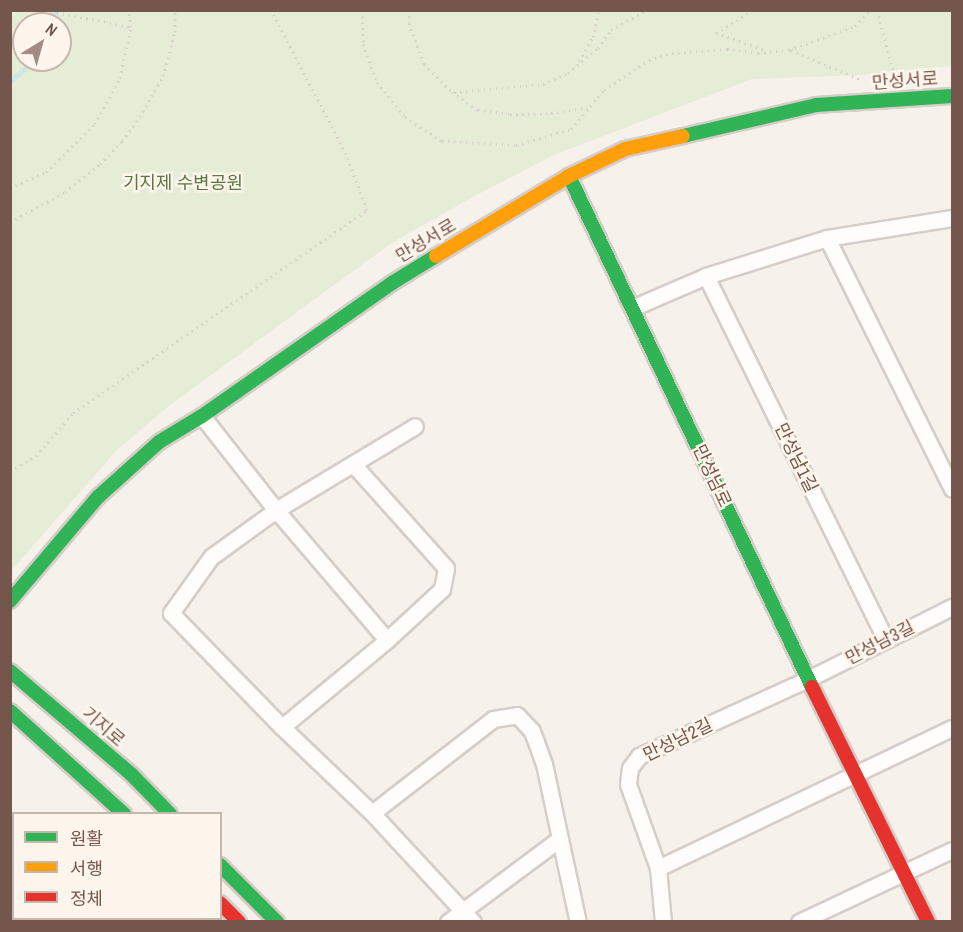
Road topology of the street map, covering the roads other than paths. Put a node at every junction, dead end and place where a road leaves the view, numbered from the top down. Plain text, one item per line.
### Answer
1 (952, 96) edge
2 (570, 176) junction
3 (952, 218) edge
4 (827, 238) junction
5 (706, 276) junction
6 (632, 308) junction
7 (202, 416) junction
8 (415, 426) dead end
9 (354, 464) junction
10 (952, 489) edge
11 (276, 510) junction
12 (10, 601) edge
13 (952, 607) edge
14 (387, 640) junction
15 (886, 640) junction
16 (10, 671) edge
17 (808, 679) junction
18 (10, 711) edge
19 (282, 727) junction
20 (952, 728) edge
21 (854, 776) junction
22 (123, 812) edge
23 (169, 812) edge
24 (372, 813) junction
25 (558, 840) junction
26 (952, 850) edge
27 (222, 867) edge
28 (658, 868) junction
29 (904, 873) junction
30 (222, 905) edge
31 (462, 909) junction
32 (239, 921) edge
33 (277, 921) edge
34 (448, 921) edge
35 (473, 921) edge
36 (578, 921) edge
37 (663, 921) edge
38 (799, 921) edge
39 (928, 921) edge

1 - 2 street, 만성서로
2 - 6 street, 만성남로
2 - 7 street, 만성서로
3 - 4 street
4 - 5 street
4 - 10 street
5 - 6 street
5 - 15 street, 만성남1길
6 - 17 street, 만성남로
7 - 11 street
7 - 12 street, 만성서로
8 - 9 street
9 - 11 street
9 - 14 street
11 - 14 street
11 - 19 street
13 - 15 street, 만성남3길
14 - 19 street
15 - 17 street, 만성남3길
16 - 23 street, 기지로
17 - 21 street, 만성남로
17 - 28 street, 만성남2길
18 - 22 street
19 - 24 street
20 - 21 street
21 - 28 street
21 - 29 street, 만성남로
24 - 25 street
24 - 31 street
25 - 31 street
25 - 36 street
26 - 29 street
27 - 33 street
28 - 37 street, 만성남2길
29 - 38 street
29 - 39 street, 만성남로
30 - 32 street
31 - 34 street
31 - 35 street

